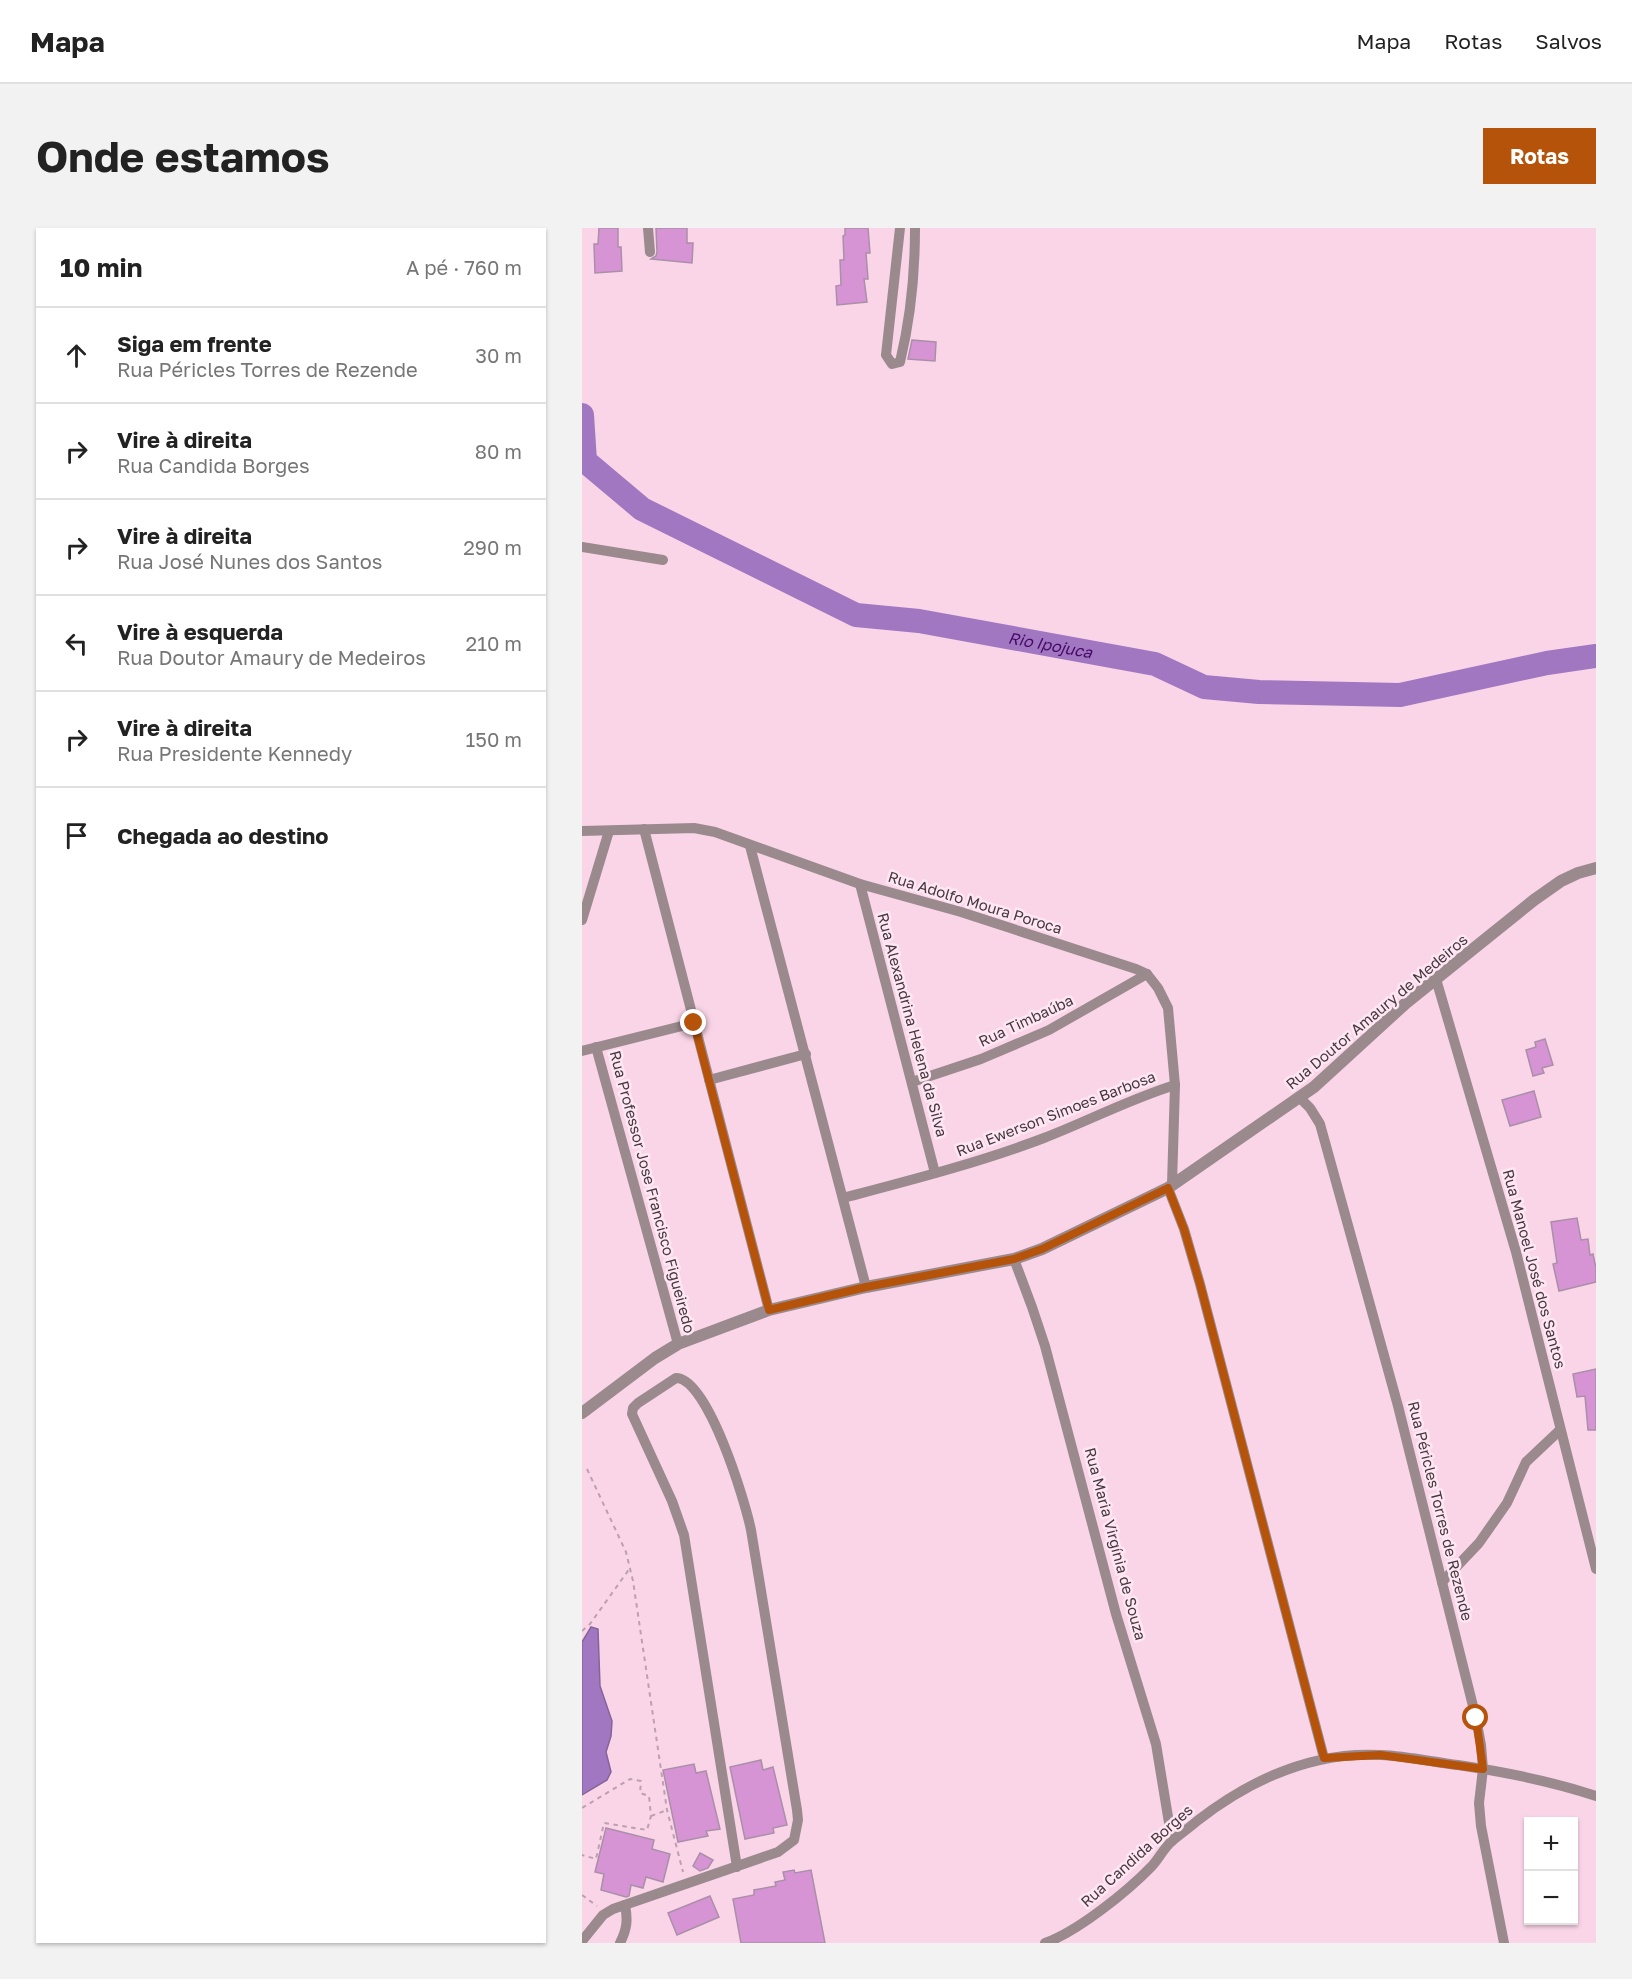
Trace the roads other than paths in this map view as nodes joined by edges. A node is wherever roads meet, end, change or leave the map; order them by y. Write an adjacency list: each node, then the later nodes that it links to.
1 (648, 228): 4 (street)
2 (900, 228): 3 (street)
3 (915, 228)
4 (650, 252)
5 (582, 547): 6 (street)
6 (663, 560)
7 (644, 829): 9 (street, Rua Adolfo Moura Poroca); 10 (street, Rua Adolfo Moura Poroca); 16 (street)
8 (582, 831): 9 (street, Rua Adolfo Moura Poroca)
9 (609, 831): 13 (street)
10 (750, 846): 12 (street, Rua Adolfo Moura Poroca); 19 (street)
11 (1596, 868): 15 (street, Rua Doutor Amaury de Medeiros)
12 (860, 884): 14 (street, Rua Adolfo Moura Poroca); 21 (street, Rua Alexandrina Helena da Silva)
13 (582, 920)
14 (1147, 974): 21 (street, Rua Timbaúba); 22 (street)
15 (1436, 979): 23 (street, Rua Doutor Amaury de Medeiros); 32 (street, Rua Manoel José dos Santos)
16 (694, 1023): 17 (street); 20 (street)
17 (596, 1047): 18 (street); 30 (street, Rua Professor Jose Francisco Figueiredo)
18 (582, 1051)
19 (806, 1054): 20 (street); 26 (street)
20 (709, 1080): 29 (street)
21 (912, 1082): 24 (street, Rua Alexandrina Helena da Silva)
22 (1175, 1085): 24 (street, Rua Ewerson Simoes Barbosa); 25 (street)
23 (1300, 1098): 25 (street, Rua Doutor Amaury de Medeiros); 34 (street, Rua Péricles Torres de Rezende)
24 (935, 1173): 26 (street, Rua Ewerson Simoes Barbosa)
25 (1170, 1186): 27 (street, Rua Doutor Amaury de Medeiros); 35 (street)
26 (843, 1198): 28 (street)
27 (1014, 1259): 28 (street, Rua Doutor Amaury de Medeiros); 38 (street, Rua Maria Virgínia de Souza)
28 (866, 1287): 29 (street, Rua Doutor Amaury de Medeiros)
29 (769, 1310): 30 (street, Rua Doutor Amaury de Medeiros)
30 (678, 1344): 31 (street, Rua Doutor Amaury de Medeiros)
31 (582, 1413)
32 (1560, 1430): 33 (street, Rua Manoel José dos Santos); 34 (street)
33 (1596, 1569)
34 (1442, 1582): 36 (street, Rua Péricles Torres de Rezende)
35 (1324, 1758): 36 (street, Rua Candida Borges); 38 (street, Rua Candida Borges)
36 (1483, 1769): 37 (street, Rua Candida Borges); 44 (street, Rua Péricles Torres de Rezende)
37 (1596, 1796)
38 (1172, 1841): 43 (street, Rua Candida Borges)
39 (737, 1867): 39 (street); 40 (street)
40 (625, 1905): 41 (street); 42 (street)
41 (582, 1941)
42 (620, 1943)
43 (1045, 1943)
44 (1504, 1943)

